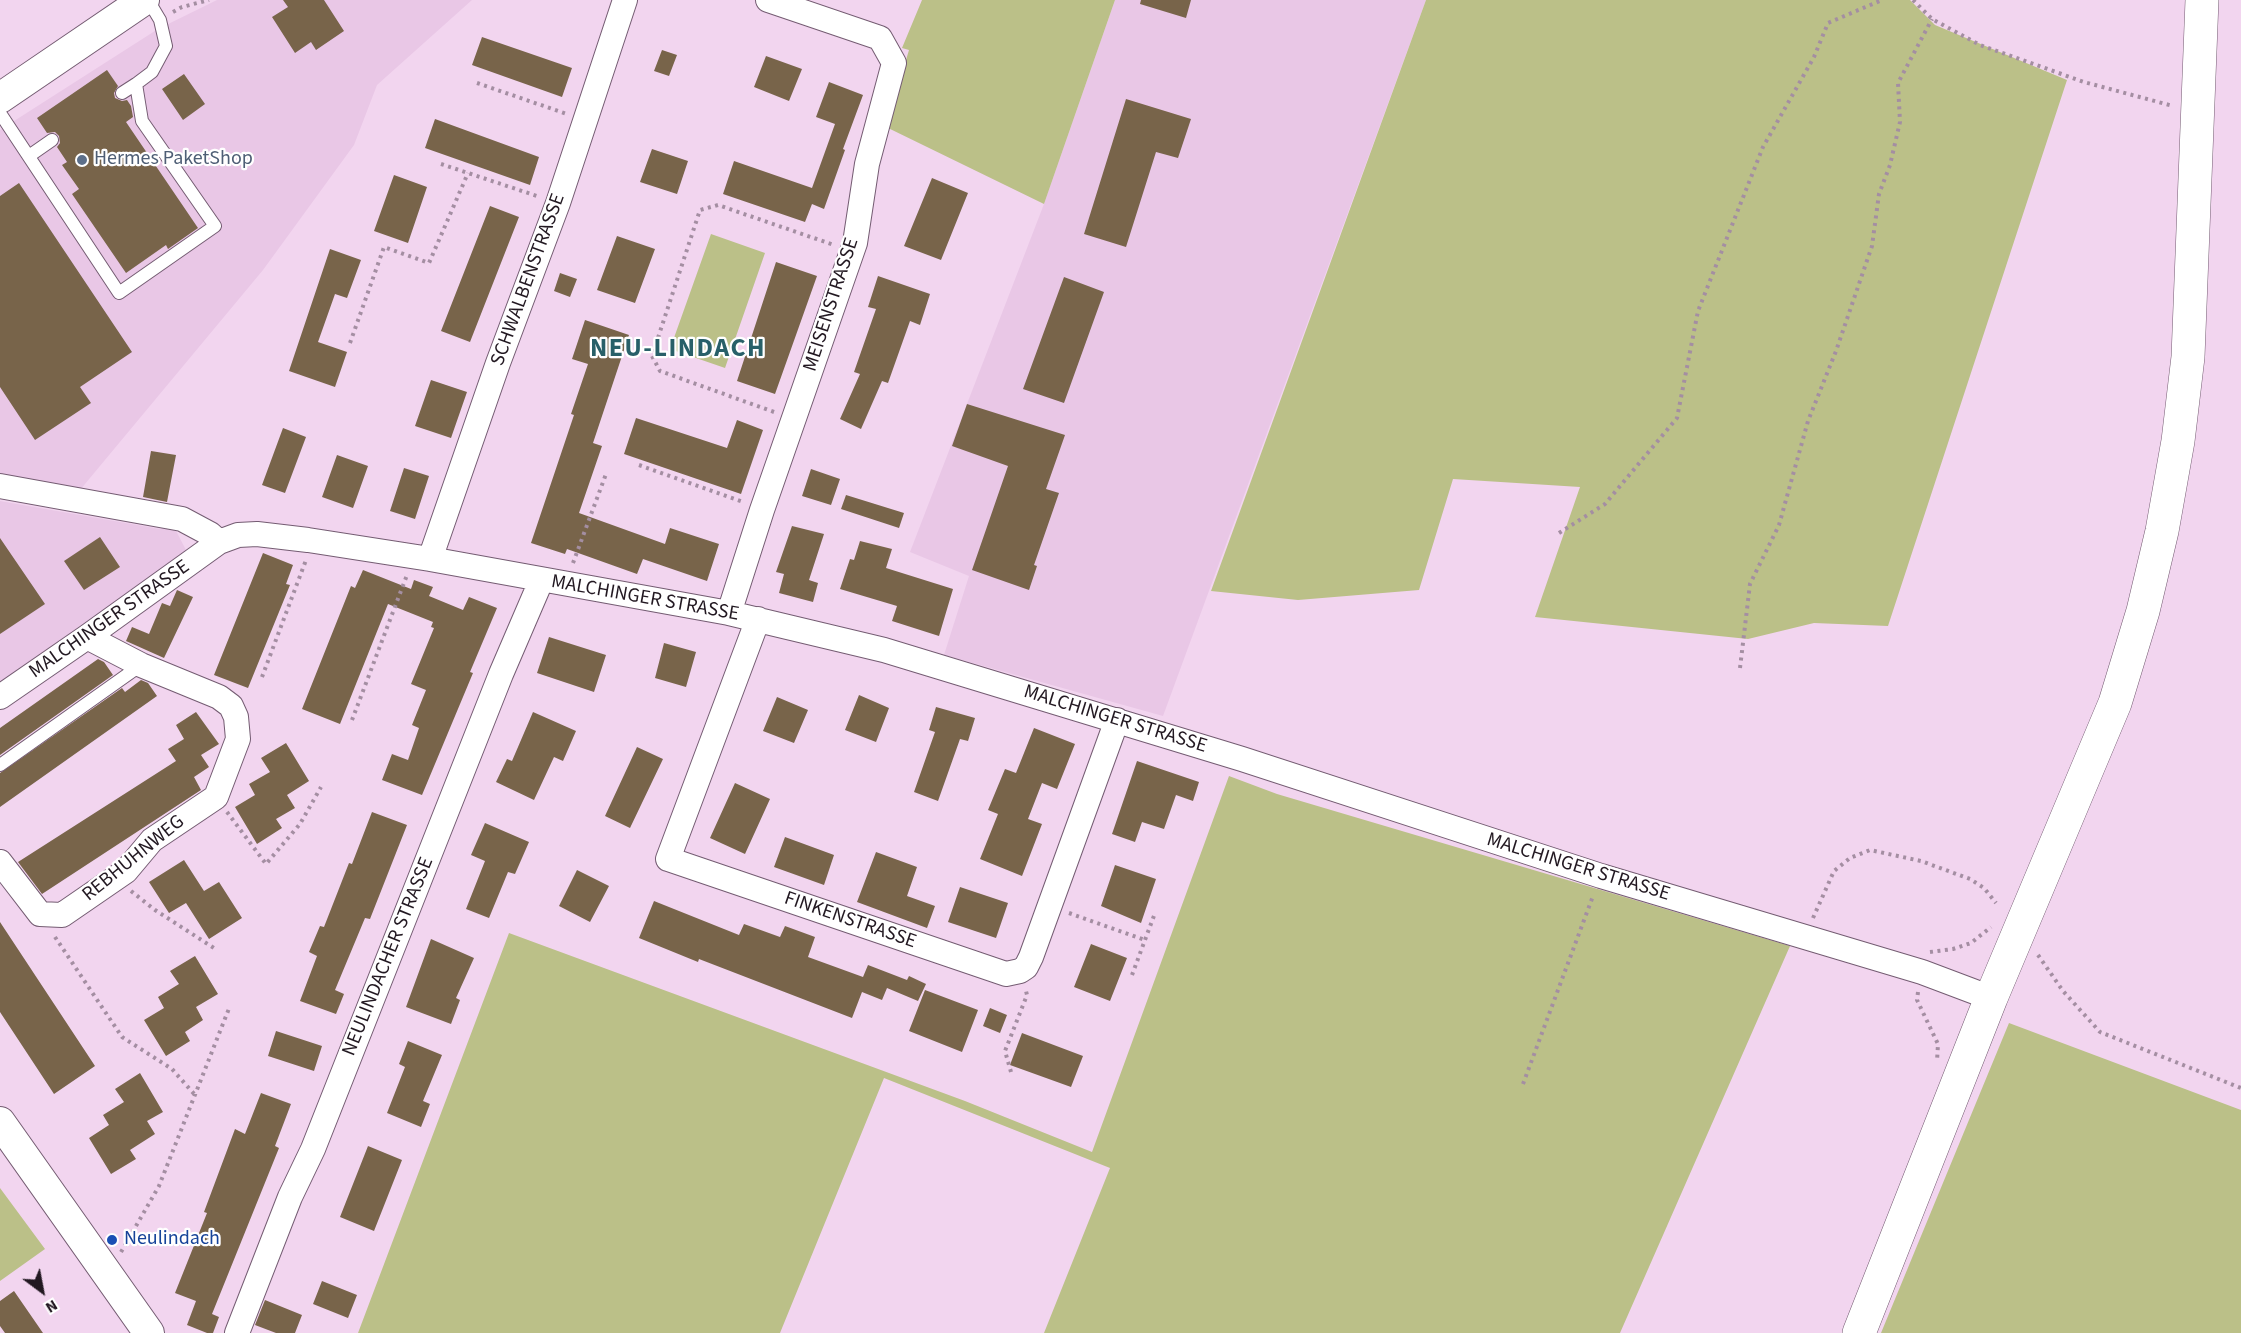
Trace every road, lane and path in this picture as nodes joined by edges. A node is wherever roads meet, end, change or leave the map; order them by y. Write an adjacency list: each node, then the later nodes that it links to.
1 (144, 0): 12 (street)
2 (148, 0): 10 (lane)
3 (625, 0): 15 (street, SCHWALBENSTRASSE)
4 (768, 0): 21 (street, MEISENSTRASSE)
5 (1882, 0): 28 (path)
6 (1913, 0): 8 (path)
7 (2202, 0): 61 (main road)
8 (1932, 20): 13 (path); 38 (path)
9 (477, 83): 15 (path)
10 (136, 84): 11 (lane); 17 (lane)
11 (122, 93)
12 (0, 98)
13 (2176, 107)
14 (0, 113): 17 (lane)
15 (585, 121): 20 (street, SCHWALBENSTRASSE)
16 (52, 140): 17 (lane)
17 (29, 156)
18 (441, 164): 19 (path)
19 (468, 173): 20 (path); 22 (path)
20 (558, 203): 31 (street, SCHWALBENSTRASSE)
21 (852, 251): 23 (street, MEISENSTRASSE); 23 (path)
22 (350, 343)
23 (794, 419): 27 (street, MEISENSTRASSE)
24 (639, 465): 27 (path)
25 (606, 474): 33 (path)
26 (0, 486): 30 (street)
27 (762, 510): 34 (street, MEISENSTRASSE)
28 (1559, 533)
29 (312, 541): 30 (street, MALCHINGER STRASSE); 31 (street, MALCHINGER STRASSE); 39 (path)
30 (219, 542): 36 (street, MALCHINGER STRASSE)
31 (422, 558): 32 (street, MALCHINGER STRASSE); 41 (path)
32 (541, 580): 33 (street, MALCHINGER STRASSE); 71 (street, NEULINDACHER STRASSE)
33 (566, 585): 34 (street, MALCHINGER STRASSE)
34 (729, 613): 35 (street, MALCHINGER STRASSE)
35 (758, 619): 42 (street, MALCHINGER STRASSE); 58 (street, FINKENSTRASSE)
36 (87, 637): 37 (street); 40 (street, MALCHINGER STRASSE)
37 (141, 665): 43 (lane); 45 (street)
38 (1740, 668)
39 (262, 677)
40 (0, 697)
41 (352, 720)
42 (1117, 720): 47 (street, MALCHINGER STRASSE); 50 (street)
43 (0, 765)
44 (321, 787): 45 (path)
45 (216, 797): 48 (street, REBHUHNWEG)
46 (0, 862): 52 (street)
47 (1601, 876): 59 (street, MALCHINGER STRASSE); 65 (path)
48 (116, 878): 52 (street, REBHUHNWEG); 56 (path)
49 (1996, 903): 54 (path)
50 (1050, 906): 55 (path); 58 (street)
51 (1155, 913): 55 (path)
52 (40, 914): 67 (path)
53 (1994, 922): 59 (path)
54 (1811, 923)
55 (1145, 940): 60 (path)
56 (217, 950)
57 (2036, 953): 66 (path)
58 (1020, 971): 64 (path)
59 (1922, 972): 61 (street, MALCHINGER STRASSE); 63 (path)
60 (1132, 975)
61 (1991, 998): 72 (main road)
62 (230, 1006): 67 (path)
63 (1936, 1069)
64 (1011, 1072)
65 (1523, 1084)
66 (2241, 1088)
67 (195, 1095): 69 (path)
68 (0, 1122): 69 (street)
69 (107, 1274): 70 (street)
70 (149, 1333)
71 (237, 1333)
72 (1859, 1333)

